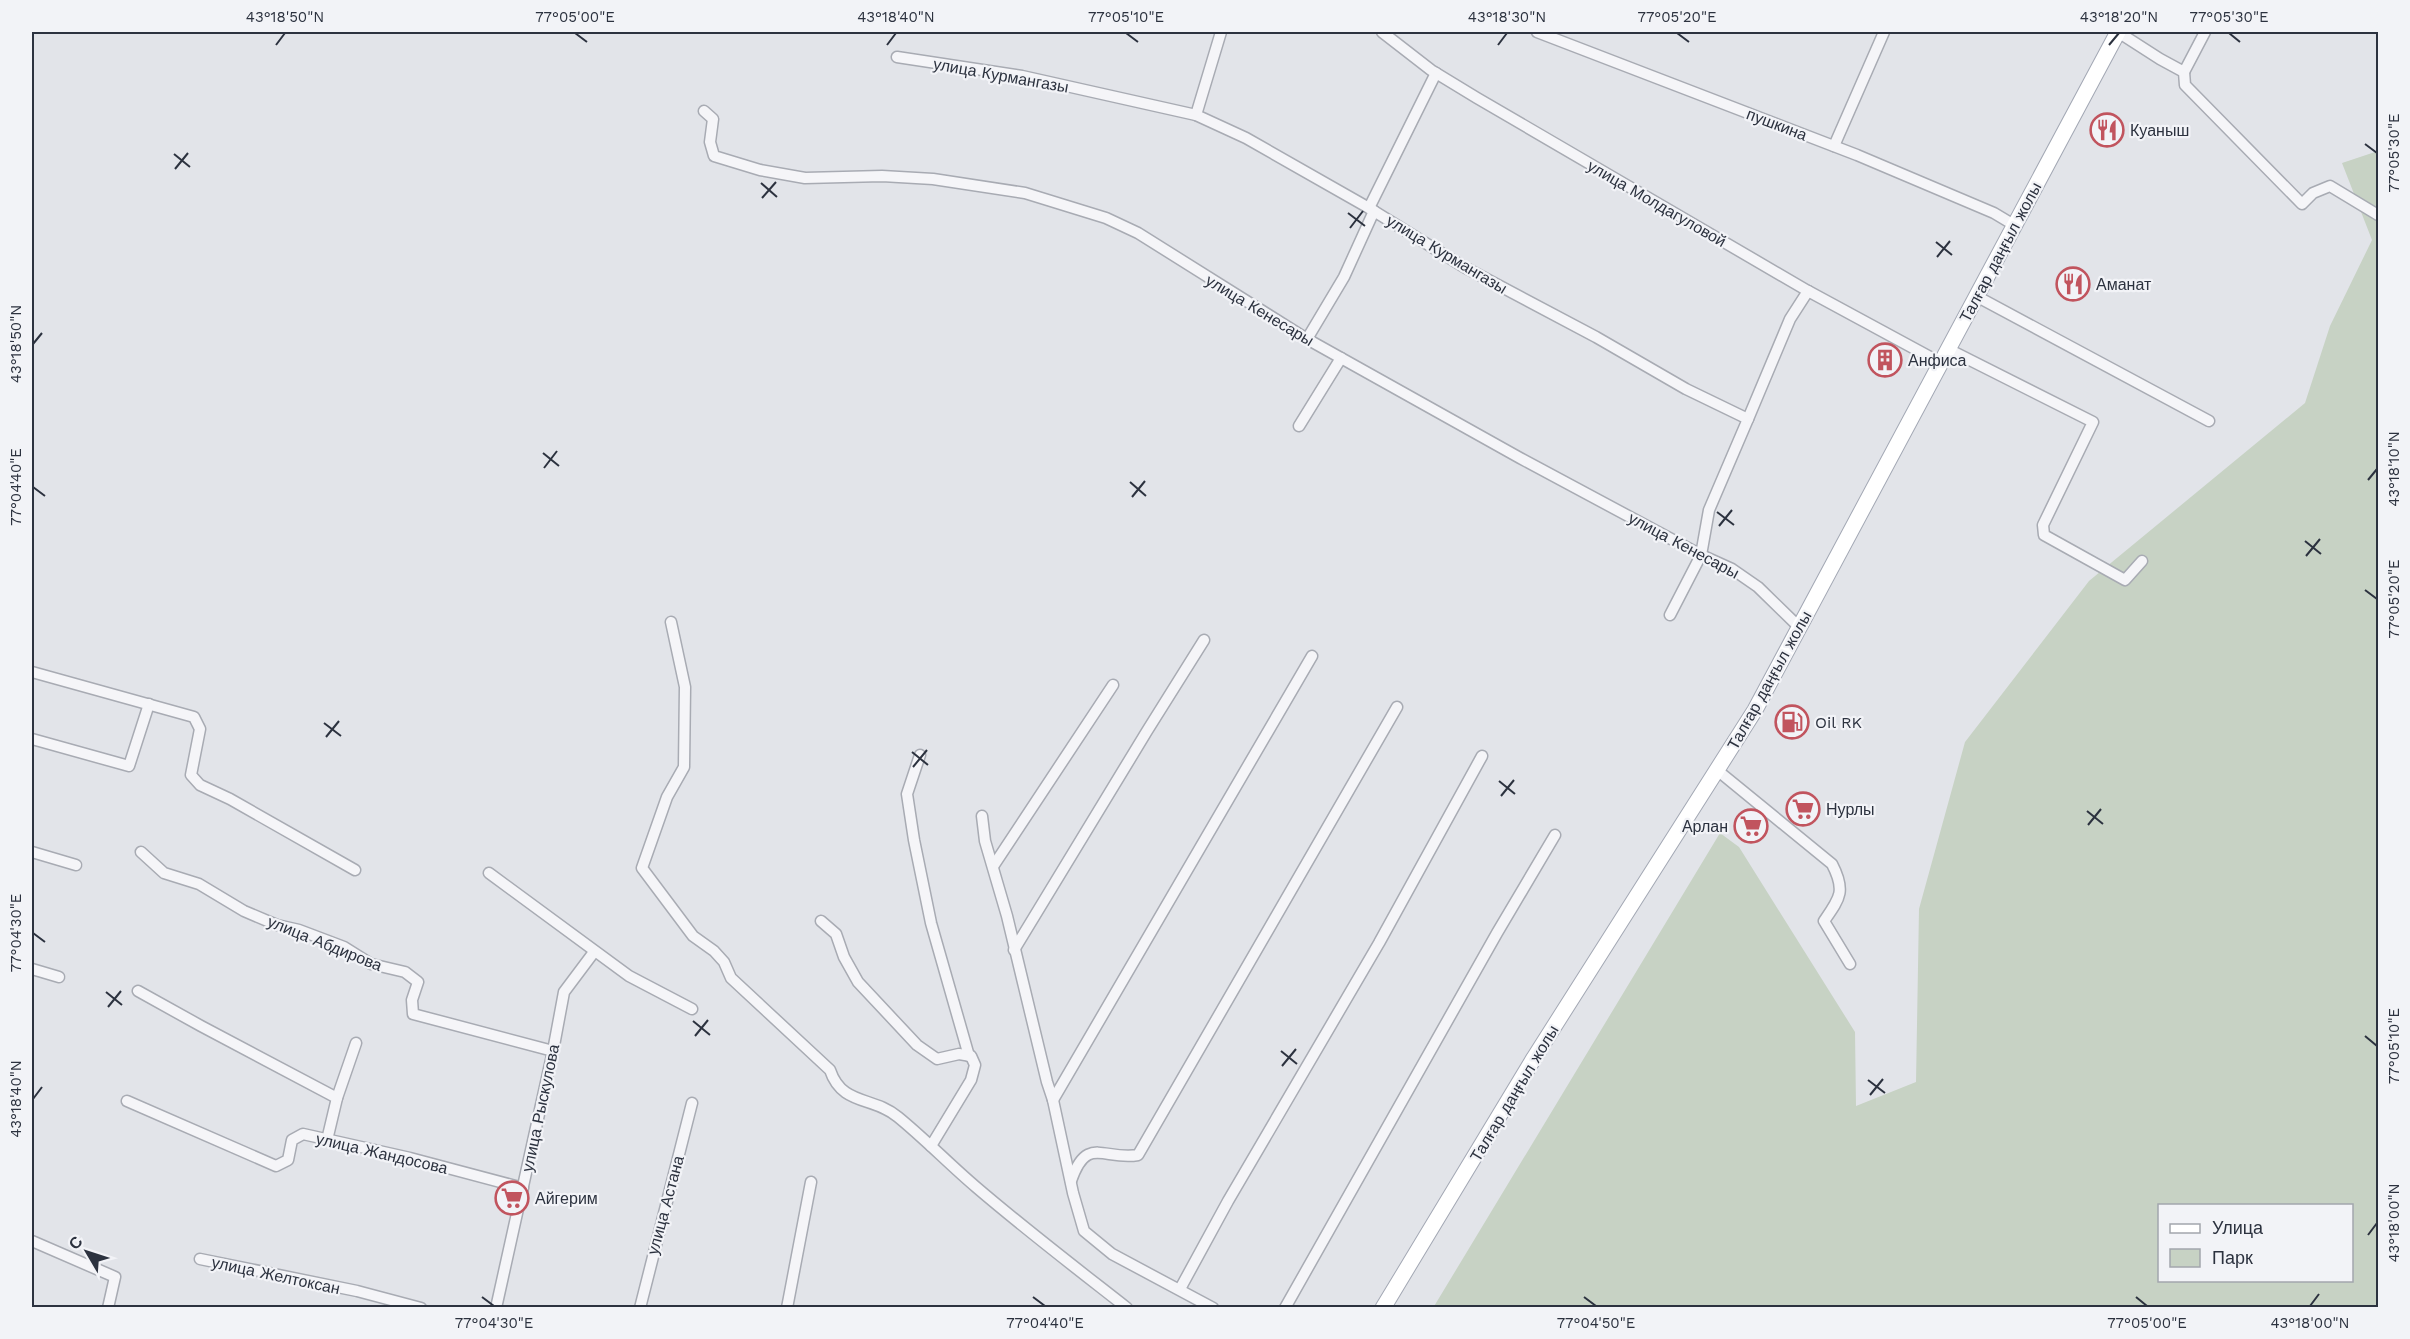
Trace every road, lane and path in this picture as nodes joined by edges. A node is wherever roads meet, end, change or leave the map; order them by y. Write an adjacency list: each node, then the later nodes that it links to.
1 (1221, 32): 11 (street)
2 (1382, 32): 9 (street, улица Молдагуловой)
3 (1537, 32): 12 (street, пушкина)
4 (1884, 32): 12 (street)
5 (2118, 32): 8 (street); 15 (main road, Талғар даңғыл жолы)
6 (2205, 32): 8 (street)
7 (897, 57): 11 (street, улица Курмангазы)
8 (2184, 72): 14 (street)
9 (1436, 73): 13 (street); 16 (street, улица Молдагуловой)
10 (704, 111): 18 (street, улица Кенесары)
11 (1196, 115): 13 (street, улица Курмангазы)
12 (1834, 146): 15 (street, пушкина)
13 (1372, 209): 18 (street); 22 (street, улица Курмангазы)
14 (2379, 215)
15 (2014, 225): 17 (main road, Талғар даңғыл жолы)
16 (1808, 291): 21 (street, улица Молдагуловой); 22 (street)
17 (1976, 296): 19 (main road, Талғар даңғыл жолы); 23 (street)
18 (1307, 339): 20 (street, улица Кенесары)
19 (1948, 349): 21 (main road, Талғар даңғыл жолы); 26 (street)
20 (1341, 358): 24 (street); 25 (street, улица Кенесары)
21 (1941, 363): 29 (main road, Талғар даңғыл жолы)
22 (1748, 419): 25 (street)
23 (2210, 421)
24 (1299, 426)
25 (1701, 555): 27 (street); 29 (street, улица Кенесары)
26 (2142, 561)
27 (1670, 615)
28 (671, 622): 64 (street)
29 (1799, 627): 39 (main road, Талғар даңғыл жолы)
30 (1204, 640): 49 (street)
31 (1312, 656): 60 (street)
32 (32, 672): 34 (street)
33 (1113, 685): 45 (street)
34 (148, 704): 36 (street); 46 (street)
35 (1397, 707): 65 (street)
36 (32, 739)
37 (920, 755): 58 (street)
38 (1482, 756): 70 (street)
39 (1717, 770): 51 (street); 79 (main road, Талғар даңғыл жолы)
40 (982, 816): 45 (street)
41 (1555, 835): 78 (street)
42 (32, 852): 44 (street)
43 (141, 852): 57 (street, улица Абдирова)
44 (76, 866)
45 (994, 866): 49 (street)
46 (355, 870)
47 (489, 873): 50 (street)
48 (821, 921): 58 (street)
49 (1014, 950): 60 (street)
50 (594, 952): 55 (street); 57 (street, улица Рыскулова)
51 (1850, 964)
52 (32, 969): 53 (street)
53 (59, 977)
54 (138, 991): 59 (street)
55 (692, 1010)
56 (356, 1043): 59 (street)
57 (553, 1051): 67 (street, улица Рыскулова)
58 (969, 1056): 64 (street)
59 (337, 1098): 63 (street)
60 (1053, 1100): 65 (street)
61 (127, 1101): 63 (street, улица Жандосова)
62 (692, 1103): 74 (street, улица Астана)
63 (327, 1140): 67 (street, улица Жандосова)
64 (931, 1146): 76 (street)
65 (1071, 1181): 70 (street)
66 (811, 1182): 75 (street)
67 (524, 1188): 73 (street, улица Рыскулова)
68 (32, 1241): 71 (street)
69 (200, 1259): 72 (street, улица Желтоксан)
70 (1180, 1289): 77 (street)
71 (108, 1308)
72 (422, 1308)
73 (496, 1308)
74 (640, 1308)
75 (786, 1308)
76 (1127, 1308)
77 (1214, 1308)
78 (1285, 1308)
79 (1383, 1308)

